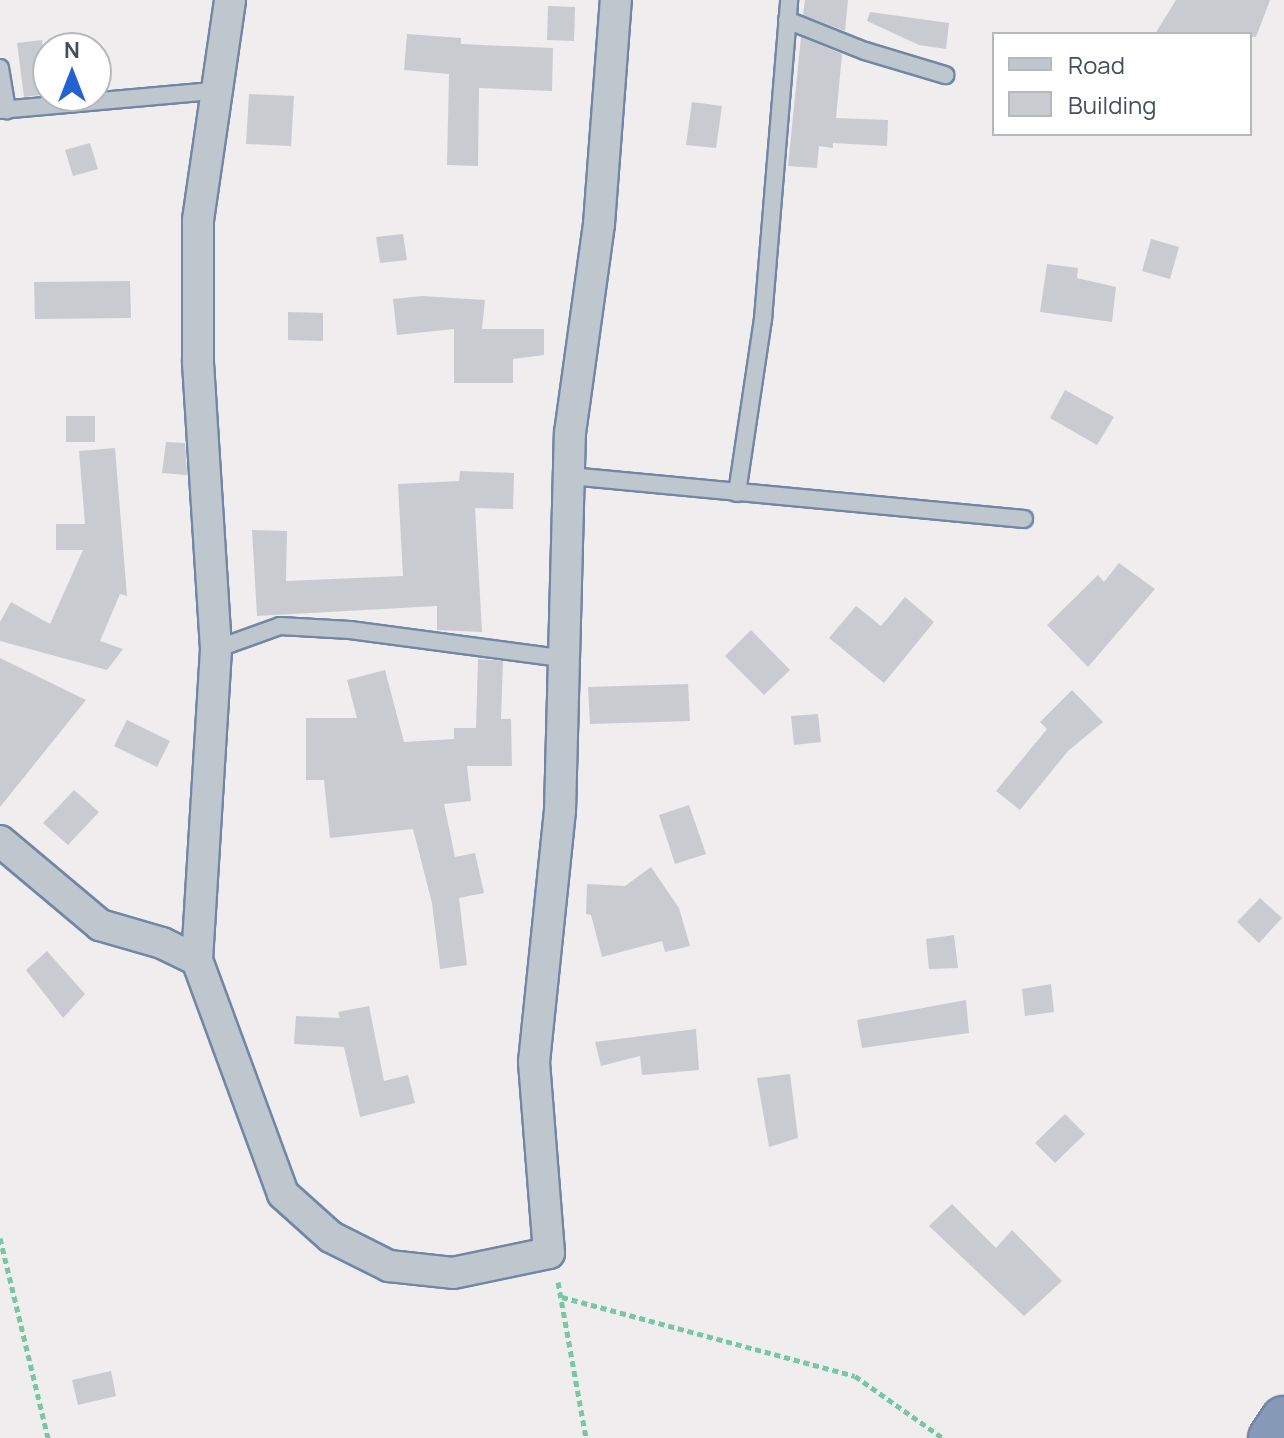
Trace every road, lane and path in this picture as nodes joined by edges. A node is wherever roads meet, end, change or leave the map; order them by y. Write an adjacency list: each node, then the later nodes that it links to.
1 (230, 0): 7 (street)
2 (616, 0): 9 (street)
3 (789, 0): 4 (lane)
4 (787, 20): 6 (lane); 10 (lane)
5 (0, 68): 8 (lane)
6 (945, 75)
7 (215, 91): 8 (lane); 12 (street)
8 (3, 110)
9 (570, 476): 10 (lane); 13 (street)
10 (737, 493): 11 (lane)
11 (1024, 519)
12 (216, 649): 13 (lane); 15 (street)
13 (561, 658): 15 (street)
14 (0, 841): 15 (street)
15 (197, 960)
16 (0, 1238): 18 (path)
17 (1284, 1419): 21 (highway)
18 (48, 1438)
19 (586, 1438): 20 (path)
20 (943, 1438)
21 (1271, 1438)

